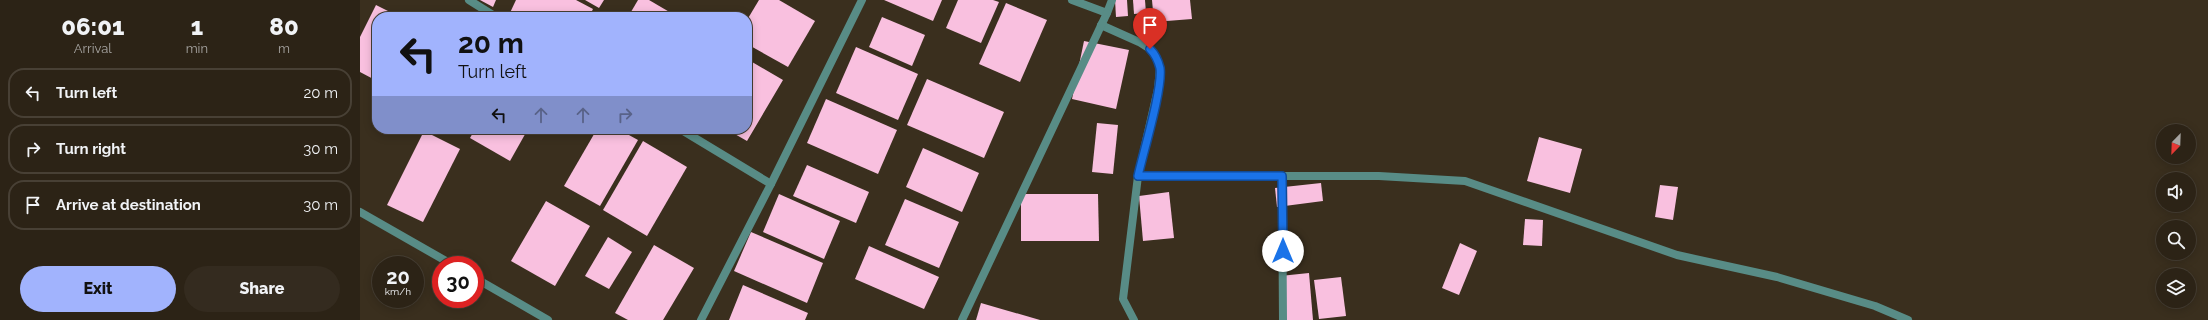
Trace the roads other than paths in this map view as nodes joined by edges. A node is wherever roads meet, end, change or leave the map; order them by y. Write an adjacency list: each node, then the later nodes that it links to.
1 (469, 0): 5 (street)
2 (862, 0): 11 (street)
3 (1072, 0): 6 (street)
4 (1112, 0): 6 (street)
5 (488, 12)
6 (1107, 14): 7 (street)
7 (1101, 25): 9 (street); 17 (street)
8 (688, 134): 11 (street)
9 (1138, 176): 10 (street); 18 (street)
10 (1282, 176): 19 (street); 20 (street)
11 (771, 184): 16 (street)
12 (360, 212): 13 (street)
13 (437, 256)
14 (484, 283): 15 (street)
15 (548, 320)
16 (701, 320)
17 (962, 320)
18 (1134, 320)
19 (1283, 320)
20 (1908, 320)

